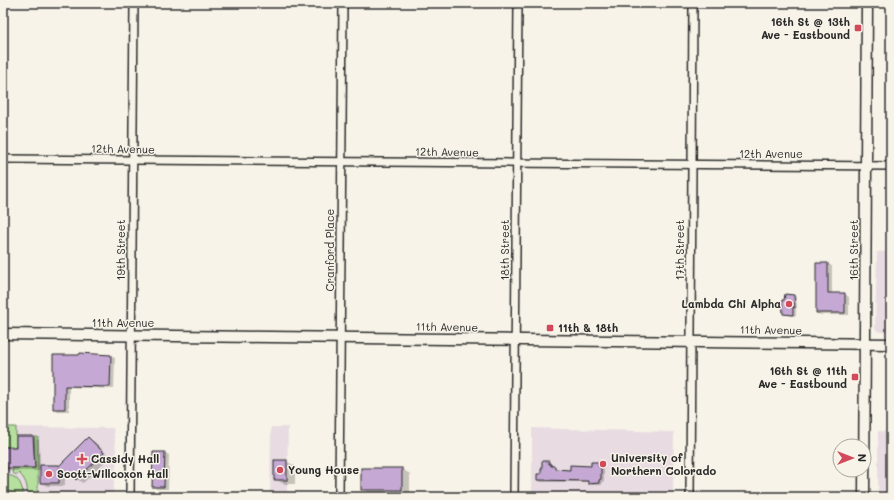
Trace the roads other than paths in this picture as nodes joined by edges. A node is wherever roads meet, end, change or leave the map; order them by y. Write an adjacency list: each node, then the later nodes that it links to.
1 (134, 3): 7 (street, 19th Street)
2 (343, 3): 8 (street, Cranford Place)
3 (518, 3): 9 (street, 18th Street)
4 (693, 3): 10 (street, 17th Street)
5 (867, 3): 11 (main road, 16th Street)
6 (3, 159): 7 (street, 12th Avenue)
7 (133, 160): 8 (street, 12th Avenue); 14 (street, 19th Street)
8 (342, 161): 9 (street, 12th Avenue); 15 (street, Cranford Place)
9 (517, 163): 10 (street, 12th Avenue); 16 (street, 18th Street)
10 (692, 165): 11 (street, 12th Avenue); 17 (street, 17th Street)
11 (866, 166): 12 (street, 12th Avenue); 18 (main road, 16th Street)
12 (891, 166)
13 (3, 334): 14 (main road, 11th Avenue)
14 (131, 335): 15 (main road, 11th Avenue); 20 (street, 19th Street)
15 (340, 338): 16 (main road, 11th Avenue); 21 (street, Cranford Place)
16 (516, 340): 17 (main road, 11th Avenue); 22 (street, 18th Street)
17 (691, 341): 18 (main road, 11th Avenue); 23 (street, 17th Street)
18 (865, 344): 19 (main road, 11th Avenue); 24 (main road, 16th Street)
19 (891, 344)
20 (130, 497)
21 (339, 497)
22 (514, 497)
23 (690, 497)
24 (864, 497)

